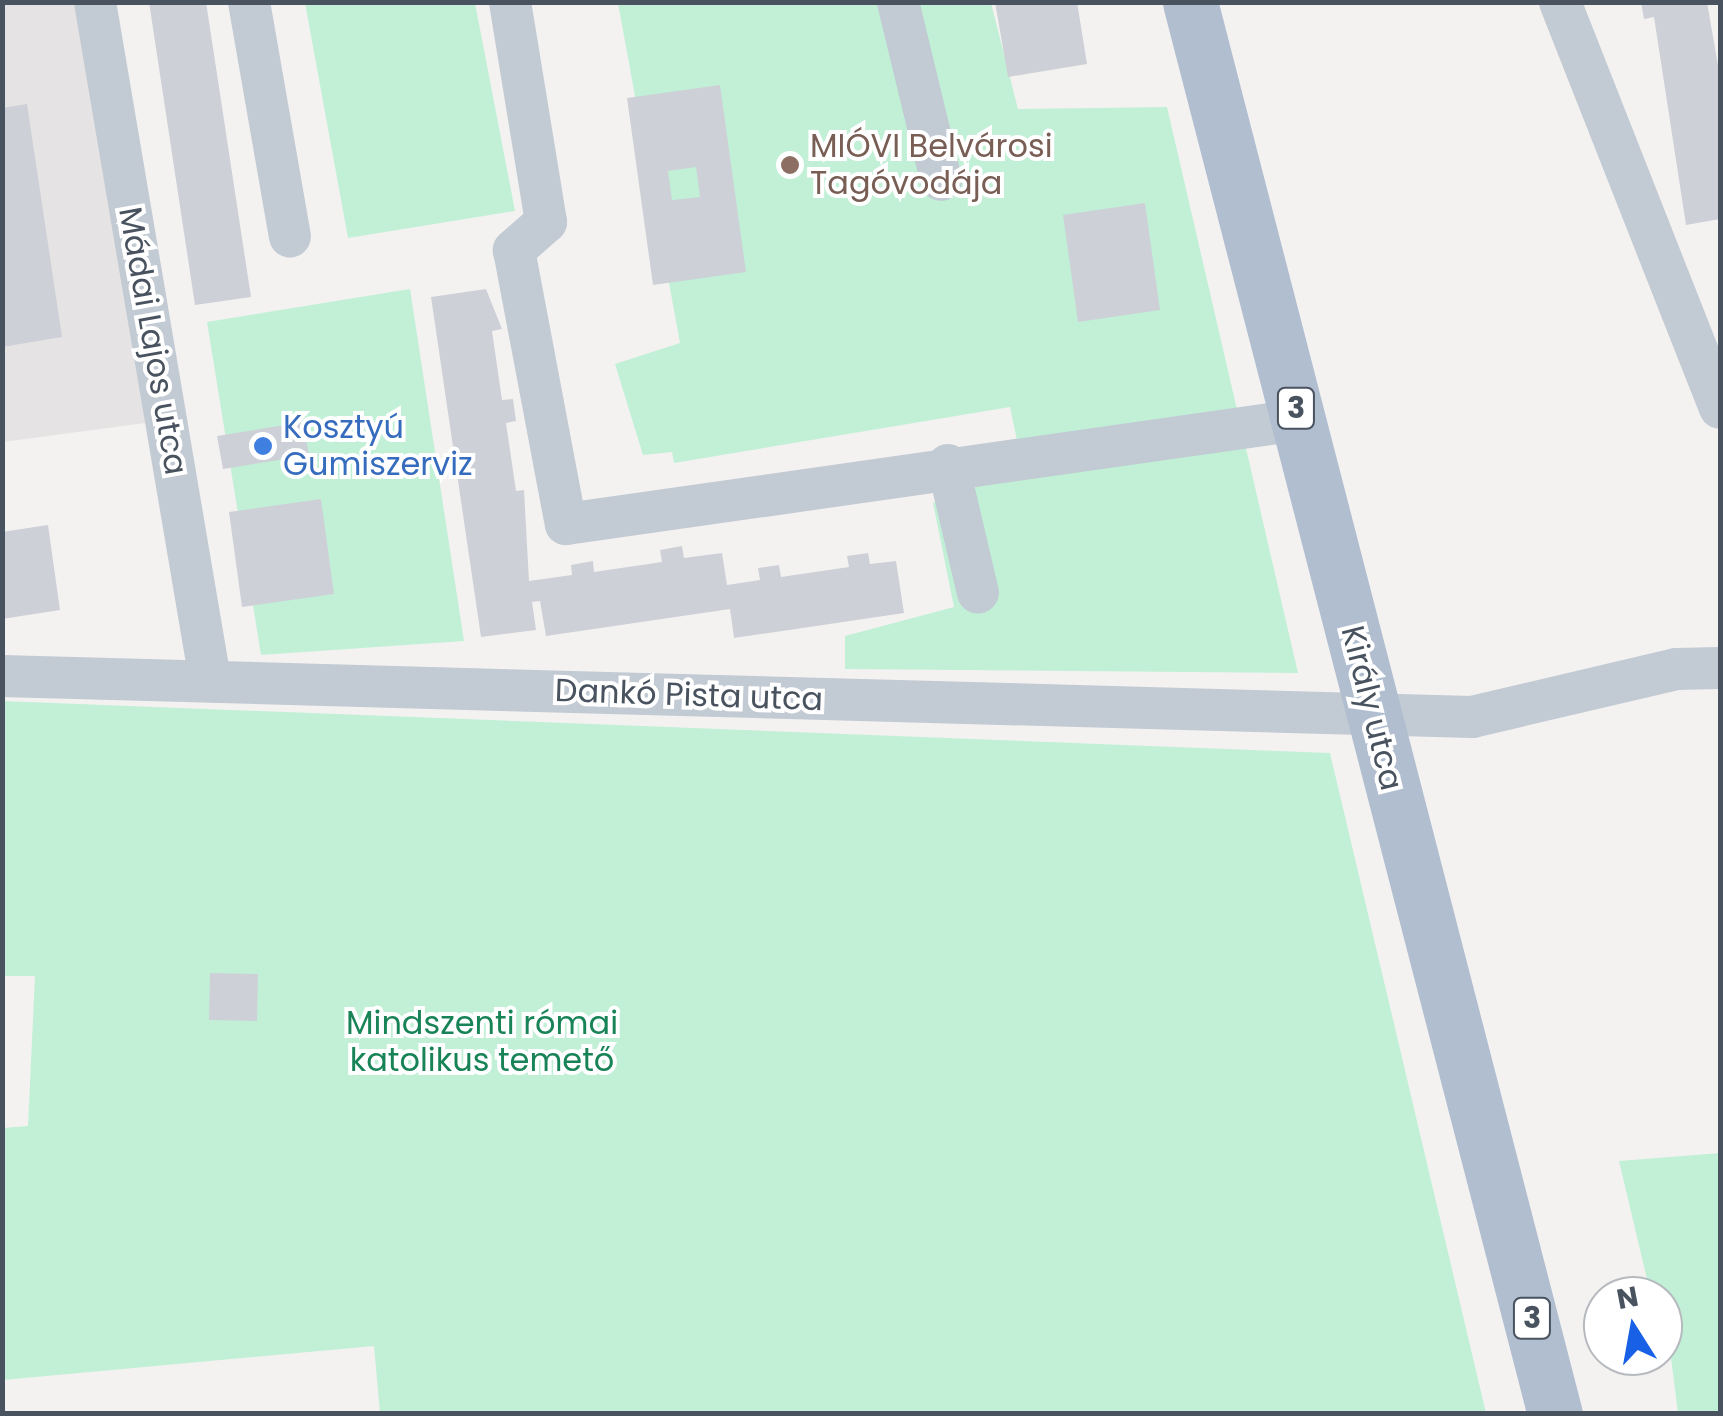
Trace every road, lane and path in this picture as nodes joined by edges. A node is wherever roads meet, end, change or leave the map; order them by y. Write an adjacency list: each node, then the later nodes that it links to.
1 (95, 2): 15 (street, Mádai Lajos utca)
2 (250, 2): 8 (street)
3 (898, 2): 7 (street)
4 (1190, 2): 10 (main road, Király utca / 3)
5 (1560, 2): 9 (street)
6 (521, 5): 11 (street)
7 (941, 180)
8 (290, 236)
9 (1720, 408)
10 (1298, 420): 11 (street); 16 (main road, Király utca / 3)
11 (948, 465): 12 (street)
12 (978, 593)
13 (1720, 668): 16 (street, Dankó Pista utca)
14 (2, 676): 15 (street, Dankó Pista utca)
15 (210, 680): 16 (street, Dankó Pista utca)
16 (1375, 716): 17 (main road, Király utca / 3)
17 (1555, 1414)

